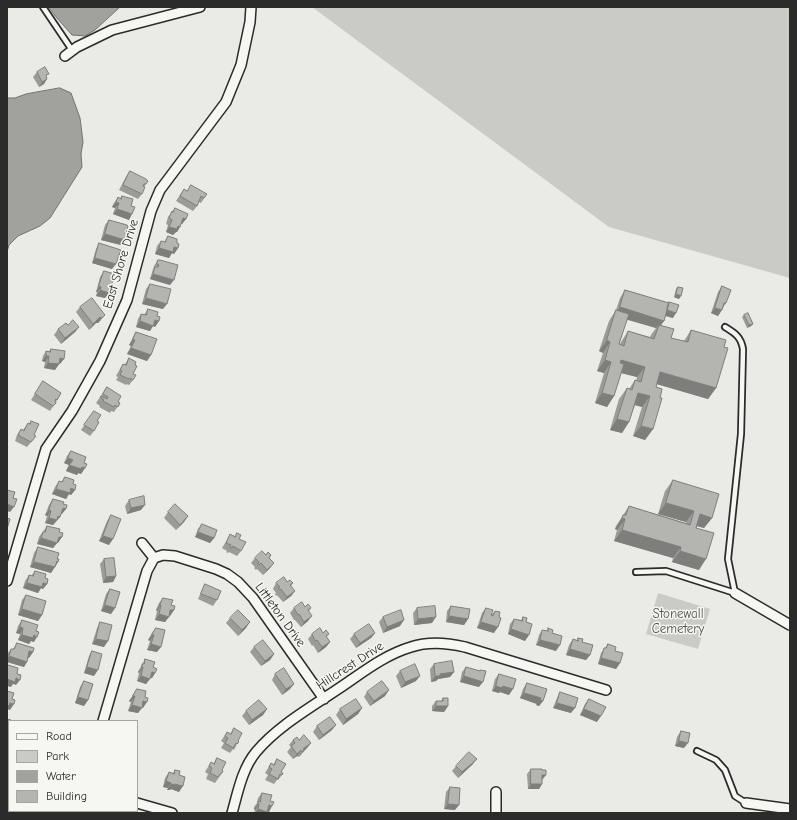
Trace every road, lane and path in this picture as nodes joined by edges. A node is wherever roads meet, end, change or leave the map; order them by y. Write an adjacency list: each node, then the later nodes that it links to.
1 (43, 7): 4 (lane)
2 (200, 7): 4 (street)
3 (250, 7): 9 (street, East Shore Drive)
4 (69, 53)
5 (725, 327): 10 (lane)
6 (142, 542): 7 (street)
7 (154, 558): 13 (street, Littleton Drive); 14 (street)
8 (636, 572): 10 (lane)
9 (7, 581)
10 (735, 593): 11 (street)
11 (790, 625)
12 (606, 690): 13 (street, Hillcrest Drive)
13 (324, 699): 21 (street, Hillcrest Drive)
14 (103, 720)
15 (697, 751): 18 (lane)
16 (496, 792): 22 (street)
17 (138, 803): 20 (street)
18 (746, 803): 19 (street)
19 (790, 809)
20 (172, 813)
21 (232, 813)
22 (496, 813)

